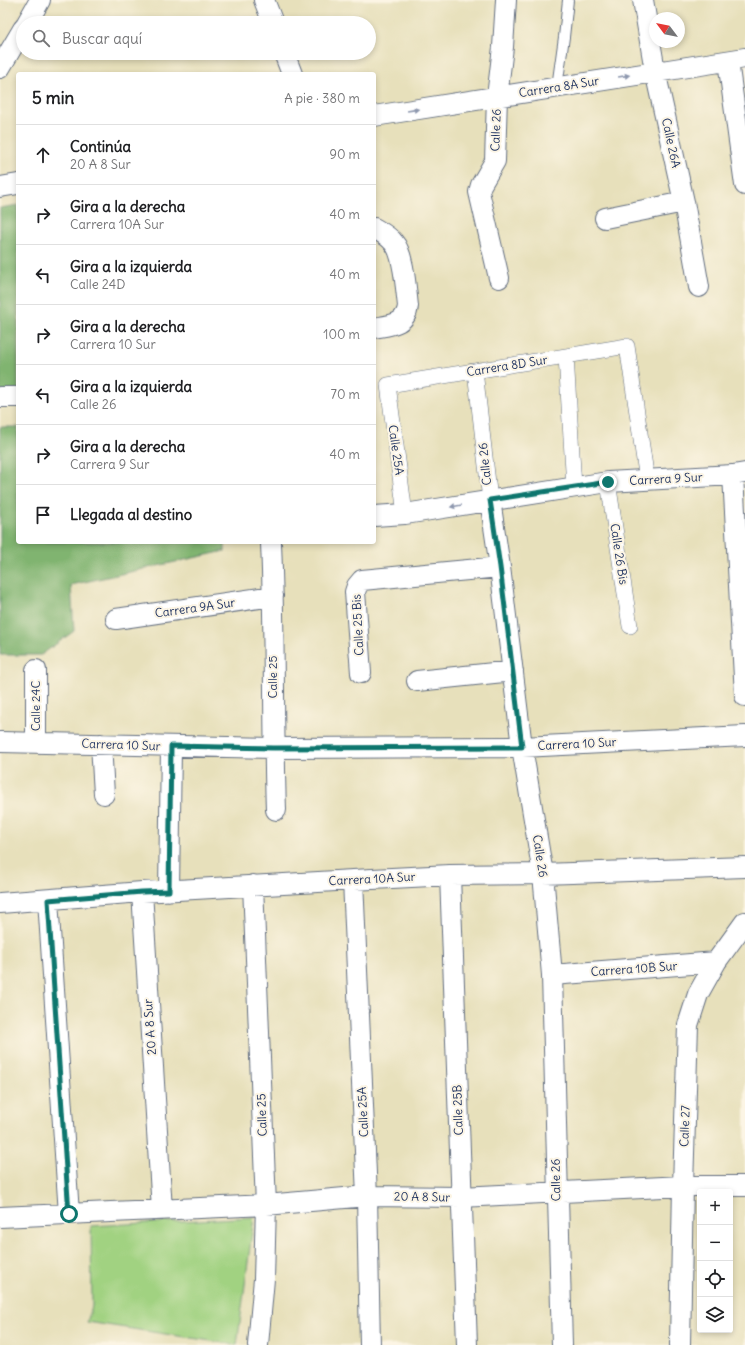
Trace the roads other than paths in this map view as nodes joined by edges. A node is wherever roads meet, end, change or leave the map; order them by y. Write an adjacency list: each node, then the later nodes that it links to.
1 (264, 0): 7 (street)
2 (506, 0): 15 (street, Calle 26)
3 (568, 0): 14 (lane)
4 (642, 0): 13 (street, Calle 26A)
5 (36, 2): 6 (street)
6 (29, 16)
7 (270, 16)
8 (16, 41): 11 (street)
9 (736, 59): 13 (street, Carrera 8A Sur); 18 (street)
10 (287, 60): 12 (street)
11 (0, 68)
12 (291, 72)
13 (655, 72): 14 (street, Carrera 8A Sur, one-way to 13); 20 (street, Calle 26A)
14 (557, 87): 15 (street, Carrera 8A Sur)
15 (497, 97): 16 (street, Carrera 8A Sur, one-way to 15); 23 (street, Calle 26)
16 (376, 116)
17 (16, 184): 19 (street)
18 (745, 185)
19 (0, 187)
20 (684, 202): 21 (street); 24 (street, Calle 26A)
21 (605, 218)
22 (376, 229): 25 (street)
23 (499, 278)
24 (699, 287)
25 (376, 328)
26 (566, 356): 27 (street, Carrera 8D Sur); 32 (street, Carrera 8D Sur); 34 (street)
27 (475, 371): 28 (street, Carrera 8D Sur); 35 (street, Calle 26)
28 (388, 386): 36 (street, Calle 25A)
29 (0, 397): 30 (street)
30 (16, 397)
31 (739, 474): 32 (street, Carrera 9 Sur); 47 (street)
32 (647, 480): 33 (street, Carrera 9 Sur)
33 (608, 482): 34 (street, Carrera 9 Sur); 42 (street, Calle 26 Bis)
34 (574, 487): 35 (street, Carrera 9 Sur)
35 (490, 500): 36 (street, Carrera 9 Sur, one-way to 36); 39 (street, Calle 26)
36 (405, 514): 37 (street, Carrera 9 Sur)
37 (376, 516)
38 (271, 544): 40 (street, Calle 25)
39 (500, 567): 44 (street, Calle 26); 45 (street, Calle 25 Bis)
40 (273, 596): 41 (street, Carrera 9A Sur); 54 (street, Calle 25)
41 (116, 620)
42 (630, 626)
43 (36, 670): 50 (street, Calle 24C)
44 (513, 671): 46 (street); 53 (street, Calle 26)
45 (361, 674)
46 (417, 680)
47 (745, 696)
48 (745, 736): 53 (street, Carrera 10 Sur)
49 (0, 742): 50 (street, Carrera 10 Sur)
50 (36, 742): 51 (street, Carrera 10 Sur)
51 (101, 744): 52 (street, Carrera 10 Sur); 55 (street)
52 (171, 746): 54 (street, Carrera 10 Sur); 62 (street)
53 (522, 747): 54 (street, Carrera 10 Sur); 58 (street, Calle 26)
54 (274, 748): 56 (street, Calle 25)
55 (104, 794)
56 (276, 810)
57 (745, 867): 58 (street, Carrera 10A Sur)
58 (543, 874): 59 (street, Carrera 10A Sur); 68 (street, Calle 26)
59 (450, 875): 60 (street, Carrera 10A Sur); 73 (street, Calle 25B)
60 (352, 880): 61 (street, Carrera 10A Sur); 72 (street, Calle 25A)
61 (253, 885): 62 (street, Carrera 10A Sur); 74 (street, Calle 25)
62 (169, 891): 63 (street, Carrera 10A Sur)
63 (142, 892): 64 (street, Carrera 10A Sur); 75 (street, 20 A 8 Sur)
64 (48, 900): 65 (street, Carrera 10A Sur); 76 (street)
65 (0, 903)
66 (745, 922): 67 (street, Calle 27)
67 (716, 962): 68 (street, Carrera 10B Sur); 69 (street, Calle 27)
68 (552, 975): 71 (street, Calle 26)
69 (682, 1186): 70 (street, 20 A 8 Sur); 71 (street, 20 A 8 Sur); 82 (street, Calle 27)
70 (745, 1186)
71 (556, 1191): 73 (street, 20 A 8 Sur); 81 (street, Calle 26)
72 (367, 1196): 73 (street, 20 A 8 Sur); 74 (street, 20 A 8 Sur); 79 (street, Calle 25A)
73 (461, 1197): 80 (street, Calle 25B)
74 (266, 1205): 75 (street, 20 A 8 Sur); 78 (street, Calle 25)
75 (162, 1210): 76 (street, 20 A 8 Sur)
76 (69, 1214): 77 (street, 20 A 8 Sur)
77 (0, 1217)
78 (258, 1345)
79 (370, 1345)
80 (467, 1345)
81 (562, 1345)
82 (680, 1345)

